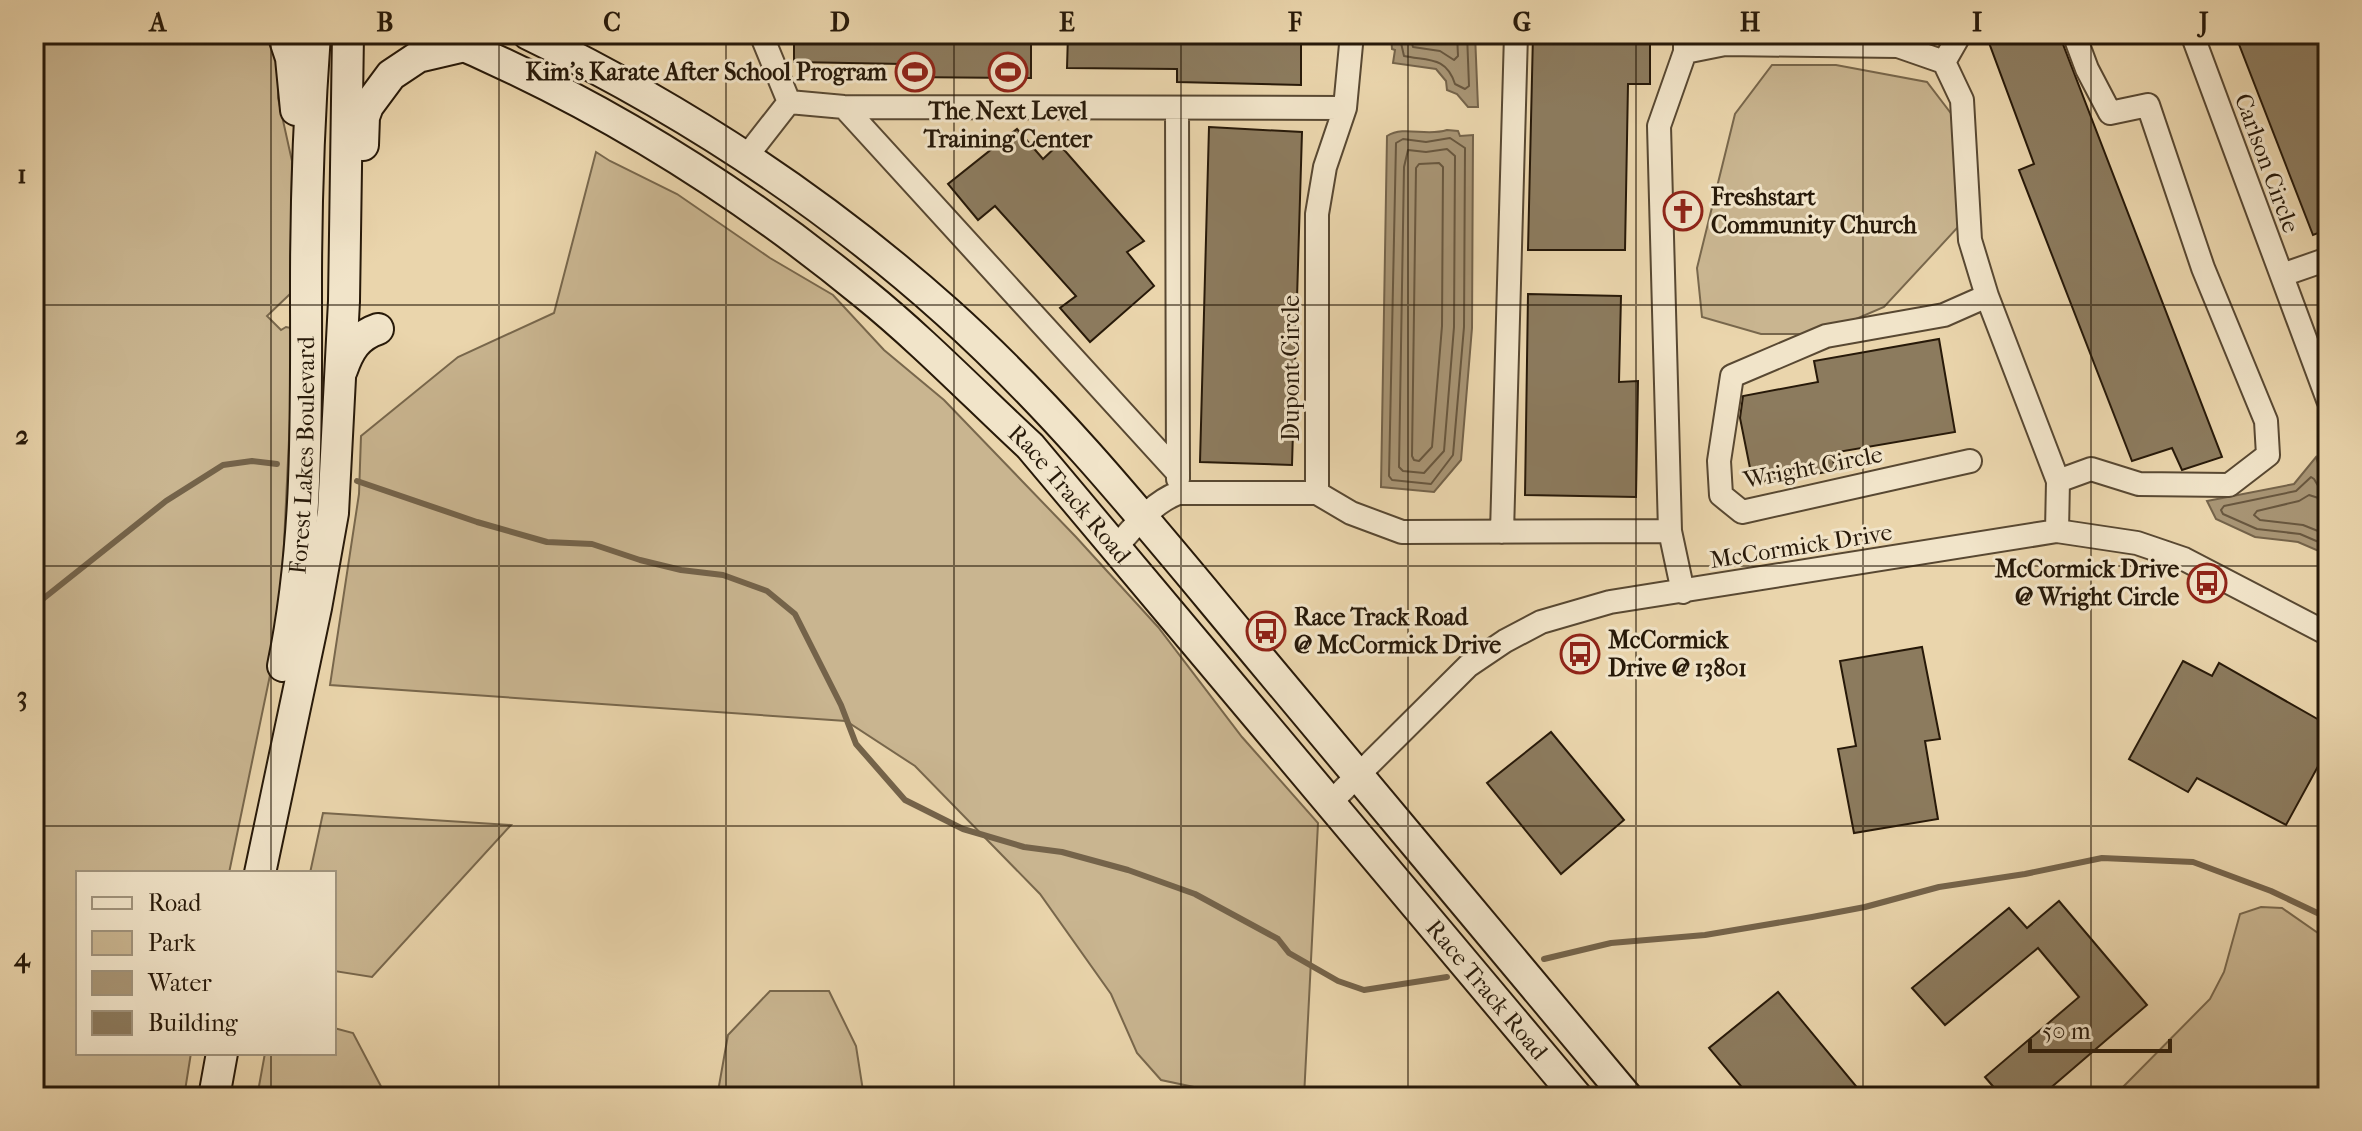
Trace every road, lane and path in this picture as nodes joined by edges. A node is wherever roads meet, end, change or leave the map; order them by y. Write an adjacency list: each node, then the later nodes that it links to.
1 (283, 34): 19 (main road)
2 (315, 34): 19 (main road, Forest Lakes Boulevard)
3 (348, 34): 24 (main road, Forest Lakes Boulevard)
4 (436, 34): 13 (main road, Race Track Road)
5 (528, 34): 20 (main road, Race Track Road)
6 (761, 34): 15 (street)
7 (1352, 34): 18 (street, Dupont Circle)
8 (1516, 34): 36 (street)
9 (1960, 34): 14 (street)
10 (2074, 34): 30 (street)
11 (2192, 34): 22 (street, Carlson Circle)
12 (1685, 43): 14 (street); 34 (street)
13 (465, 46): 24 (main road); 38 (main road, Race Track Road)
14 (1944, 62): 23 (street)
15 (789, 102): 16 (street); 20 (street)
16 (844, 107): 17 (street); 31 (street)
17 (1177, 108): 18 (street); 31 (street)
18 (1345, 108): 32 (street, Dupont Circle)
19 (307, 152): 25 (main road, Forest Lakes Boulevard)
20 (746, 157): 33 (main road, Race Track Road)
21 (2328, 259): 22 (street)
22 (2282, 275): 28 (street, Carlson Circle)
23 (1987, 296): 29 (street, Wright Circle); 30 (street)
24 (344, 301): 27 (main road, Forest Lakes Boulevard)
25 (292, 320): 37 (main road); 43 (main road, Forest Lakes Boulevard)
26 (378, 329): 27 (main road)
27 (340, 376): 37 (main road, Forest Lakes Boulevard)
28 (2328, 400)
29 (1970, 461)
30 (2058, 481): 35 (street)
31 (1178, 483): 32 (street); 33 (street)
32 (1317, 493): 36 (street)
33 (1142, 518): 38 (street); 41 (main road, Race Track Road)
34 (1670, 531): 36 (street); 39 (street)
35 (2057, 531): 39 (street, McCormick Drive); 40 (street, McCormick Drive)
36 (1502, 532)
37 (329, 536): 44 (main road, Forest Lakes Boulevard)
38 (1116, 547): 42 (main road, Race Track Road)
39 (1683, 592): 41 (street, McCormick Drive)
40 (2328, 634)
41 (1357, 775): 42 (street, McCormick Drive); 50 (main road, Race Track Road)
42 (1330, 803): 49 (main road, Race Track Road)
43 (240, 871)
44 (260, 871)
45 (202, 1055): 47 (main road)
46 (222, 1055): 48 (main road)
47 (195, 1097)
48 (214, 1097)
49 (1577, 1097)
50 (1627, 1097)

